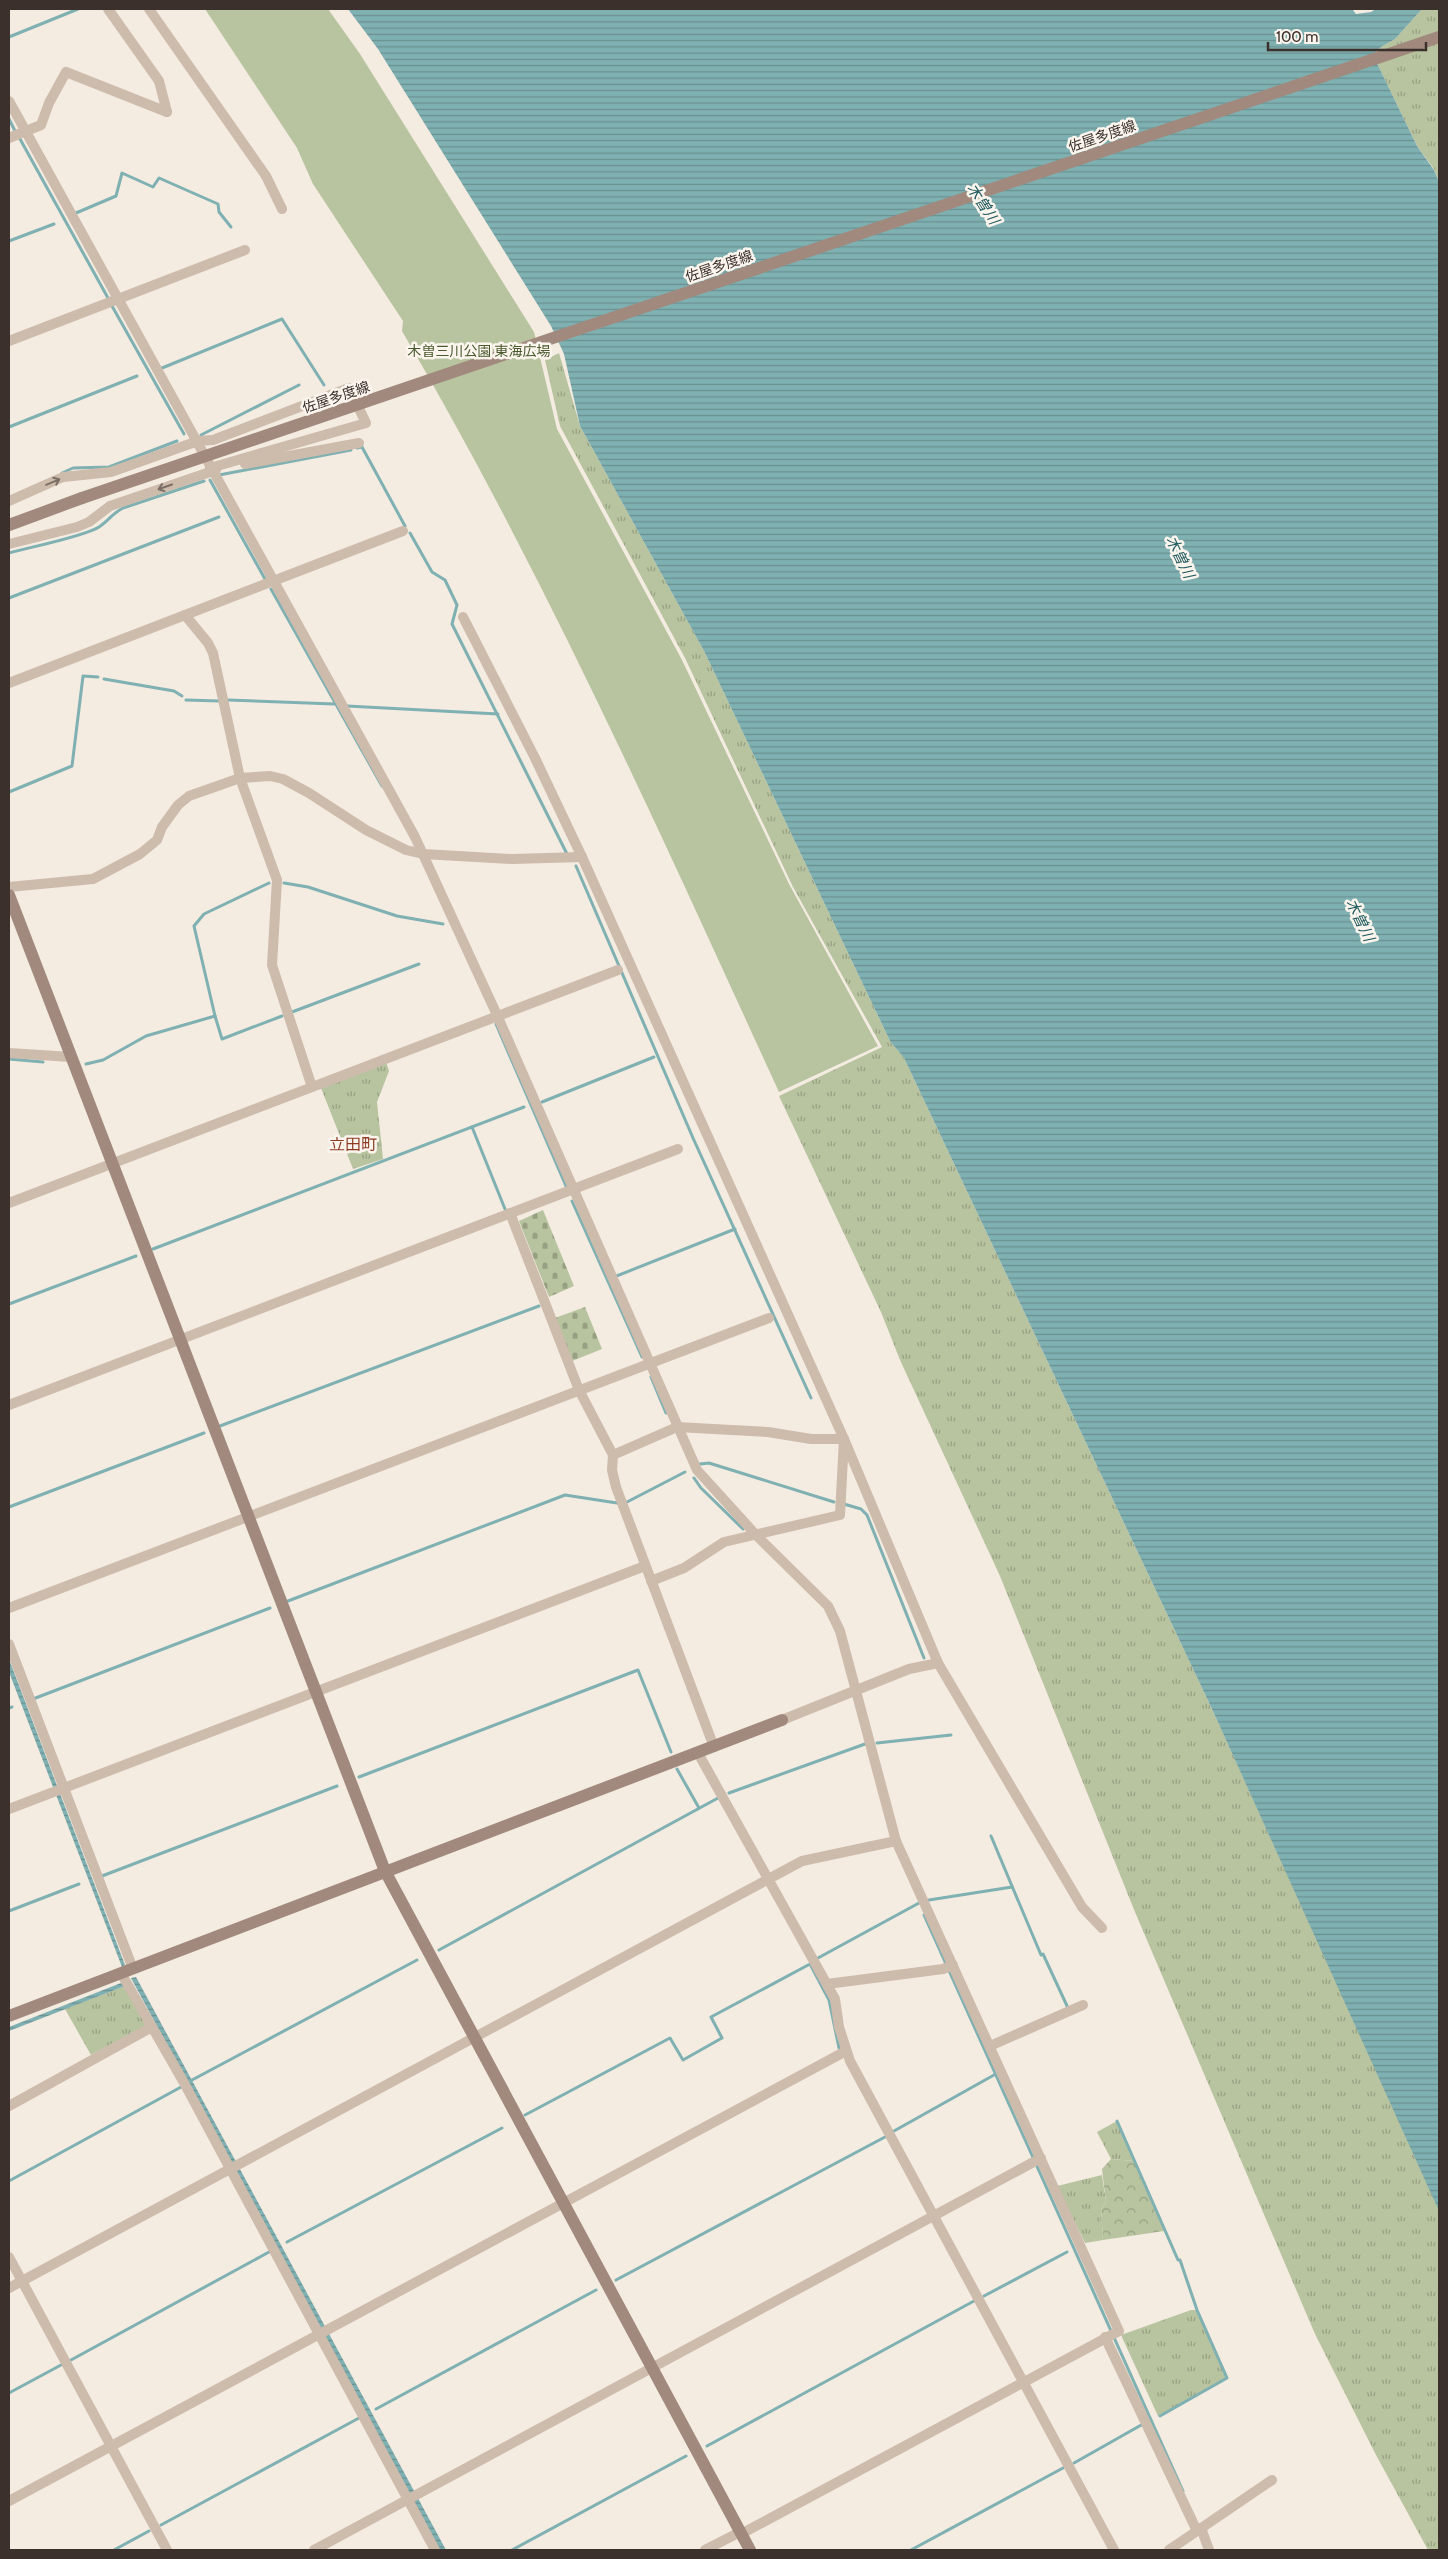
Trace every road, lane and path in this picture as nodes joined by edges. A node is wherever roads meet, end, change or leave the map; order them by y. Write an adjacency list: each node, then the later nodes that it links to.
1 (108, 9): 5 (street)
2 (150, 9): 7 (street)
3 (1439, 36): 15 (street, 佐屋多度線, bridge)
4 (9, 101): 5 (street)
5 (25, 132): 6 (street); 9 (street)
6 (9, 138)
7 (282, 209)
8 (245, 250): 9 (street)
9 (118, 298): 10 (street); 11 (street)
10 (9, 340)
11 (198, 441): 13 (street); 13 (street); 14 (street, one-way to 11)
12 (359, 443): 13 (street)
13 (211, 469): 17 (street, one-way to 17); 18 (street)
14 (9, 501)
15 (9, 525)
16 (403, 531): 18 (street)
17 (9, 544)
18 (274, 582): 19 (street); 23 (street)
19 (185, 615): 21 (street); 22 (street)
20 (463, 617): 24 (street)
21 (9, 683)
22 (240, 778): 23 (street); 25 (street); 31 (street)
23 (422, 854): 24 (street); 28 (street)
24 (582, 857): 43 (street)
25 (9, 887)
26 (9, 895): 30 (street)
27 (618, 970): 28 (street)
28 (498, 1015): 31 (street); 34 (street)
29 (9, 1053): 30 (street)
30 (71, 1057): 33 (street)
31 (312, 1087): 33 (street)
32 (678, 1149): 34 (street)
33 (112, 1163): 35 (street); 38 (street)
34 (573, 1190): 36 (street); 39 (street)
35 (9, 1203)
36 (510, 1213): 38 (street); 40 (street)
37 (769, 1318): 39 (street)
38 (179, 1339): 41 (street); 45 (street)
39 (648, 1363): 40 (street); 42 (street)
40 (578, 1390): 44 (street); 45 (street)
41 (9, 1404)
42 (677, 1427): 43 (street); 44 (street); 46 (street)
43 (844, 1439): 46 (street); 51 (street)
44 (612, 1455): 47 (street)
45 (248, 1518): 49 (street); 53 (street)
46 (756, 1535): 48 (street); 52 (street)
47 (645, 1566): 48 (street); 53 (street)
48 (651, 1581): 55 (street)
49 (9, 1608)
50 (9, 1644): 57 (street)
51 (938, 1663): 52 (street); 62 (street)
52 (856, 1691): 54 (street); 59 (street)
53 (316, 1693): 57 (street); 60 (street)
54 (782, 1720): 55 (street)
55 (714, 1747): 56 (street)
56 (698, 1752): 60 (street); 61 (street)
57 (59, 1790): 58 (street); 64 (street)
58 (9, 1810)
59 (893, 1842): 61 (street); 63 (street)
60 (385, 1870): 64 (street); 69 (street)
61 (768, 1878): 65 (street); 69 (street)
62 (1102, 1928)
63 (948, 1967): 65 (street); 70 (street)
64 (127, 1971): 67 (street); 68 (street)
65 (828, 1984): 71 (street)
66 (1083, 2005): 70 (street)
67 (9, 2016)
68 (152, 2027): 72 (street); 74 (street)
69 (475, 2036): 74 (street); 75 (street)
70 (990, 2046): 73 (street)
71 (846, 2051): 75 (street); 76 (street)
72 (9, 2106)
73 (1037, 2160): 76 (street); 81 (street)
74 (233, 2166): 78 (street); 80 (street)
75 (562, 2202): 80 (street); 82 (street)
76 (935, 2217): 82 (street); 83 (street)
77 (9, 2257): 78 (street)
78 (22, 2281): 79 (street); 84 (street)
79 (9, 2288)
80 (322, 2331): 84 (street); 86 (street)
81 (1111, 2335): 83 (street); 88 (street)
82 (652, 2369): 86 (street); 89 (street)
83 (1023, 2382): 89 (street); 95 (street)
84 (110, 2446): 87 (street); 90 (street)
85 (1272, 2480): 88 (street)
86 (412, 2498): 91 (street); 92 (street)
87 (9, 2501)
88 (1199, 2530): 96 (street); 97 (street)
89 (740, 2533): 93 (street); 94 (street)
90 (167, 2550)
91 (314, 2550)
92 (435, 2550)
93 (705, 2550)
94 (750, 2550)
95 (1112, 2550)
96 (1169, 2550)
97 (1209, 2550)

